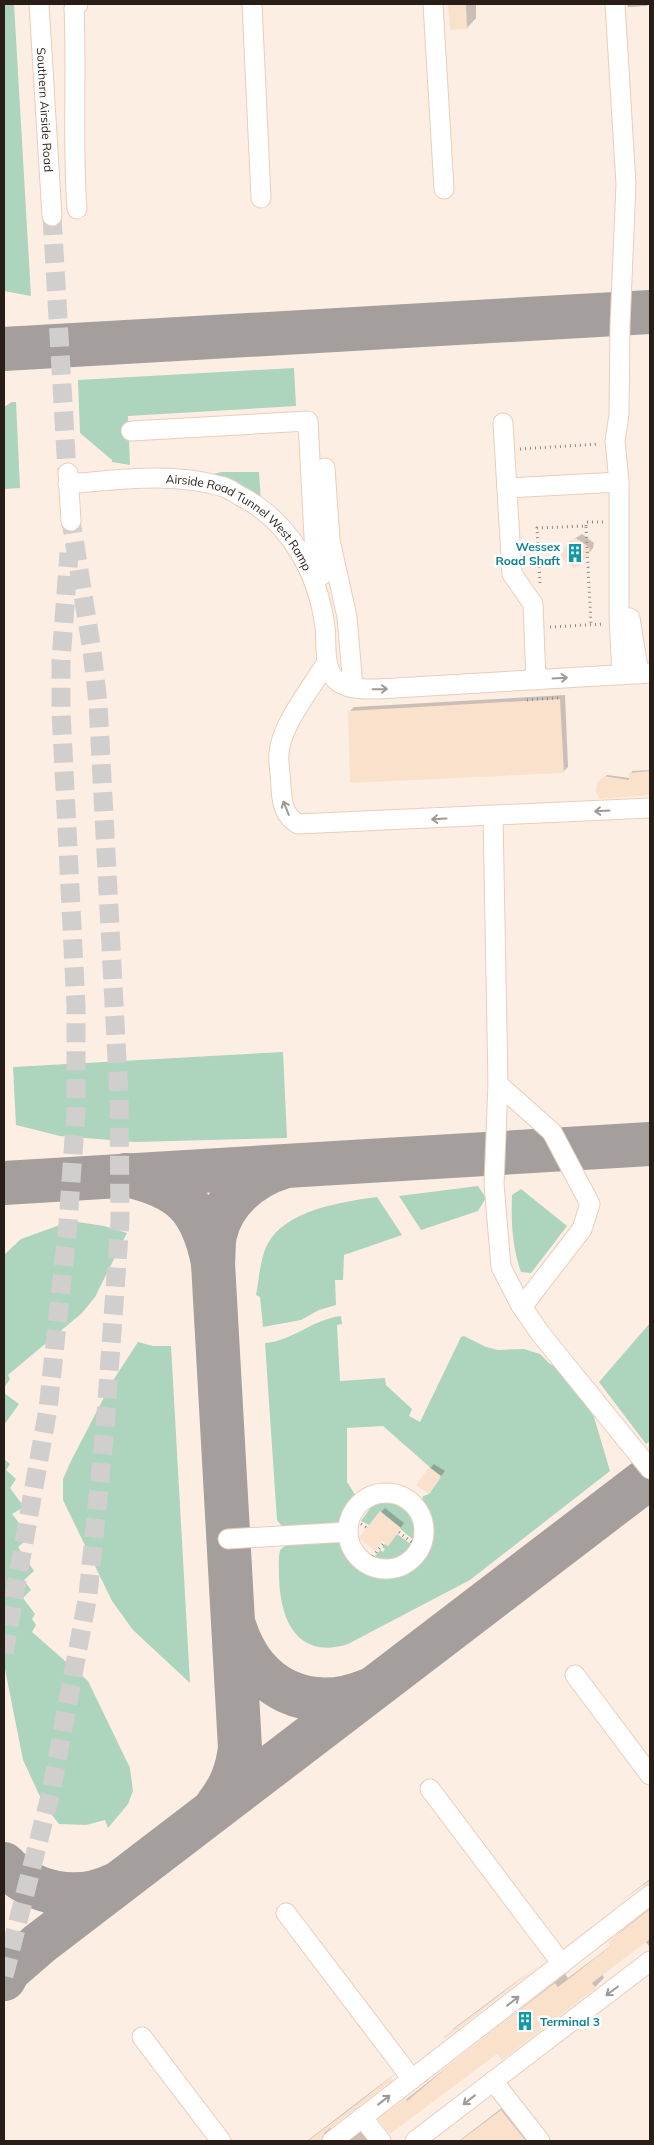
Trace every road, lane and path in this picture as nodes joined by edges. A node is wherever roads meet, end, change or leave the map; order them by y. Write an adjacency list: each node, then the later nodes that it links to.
1 (39, 4): 9 (street, Southern Airside Road)
2 (78, 4): 8 (street)
3 (252, 4): 7 (street)
4 (433, 4): 6 (street)
5 (615, 4): 14 (street)
6 (444, 189)
7 (261, 198)
8 (77, 209)
9 (52, 216)
10 (503, 423): 15 (street)
11 (131, 431): 24 (street)
12 (621, 455): 22 (street)
13 (325, 468): 24 (street)
14 (619, 482): 15 (street); 18 (street)
15 (507, 488): 23 (street)
16 (71, 522): 21 (street, Airside Road Tunnel West Ramp)
17 (540, 587): 19 (path)
18 (619, 623): 19 (path); 22 (street)
19 (591, 625): 20 (path)
20 (542, 628)
21 (327, 662): 24 (street); 26 (street, one-way to 21)
22 (637, 674): 23 (street, one-way to 22)
23 (536, 680): 24 (street, one-way to 23)
24 (349, 686)
25 (650, 808): 26 (street, one-way to 26)
26 (493, 816): 27 (street)
27 (498, 1084): 28 (street); 28 (street)
28 (522, 1307): 29 (street)
29 (650, 1470)
30 (347, 1532): 32 (street); 34 (street); 35 (street)
31 (399, 1532): 34 (path)
32 (228, 1539)
33 (384, 1543): 35 (path)
34 (419, 1548): 35 (street)
35 (366, 1564)
36 (575, 1675): 37 (street)
37 (650, 1775)
38 (430, 1789): 41 (street)
39 (650, 1895): 41 (street)
40 (286, 1913): 44 (street)
41 (562, 1964): 44 (street, one-way to 41)
42 (647, 1971): 45 (street, one-way to 45)
43 (142, 2037): 47 (street)
44 (412, 2079): 46 (street, one-way to 44)
45 (493, 2081): 50 (street, one-way to 50); 51 (street)
46 (362, 2117): 48 (street); 49 (street)
47 (221, 2141)
48 (332, 2141)
49 (381, 2141)
50 (415, 2141)
51 (540, 2141)

